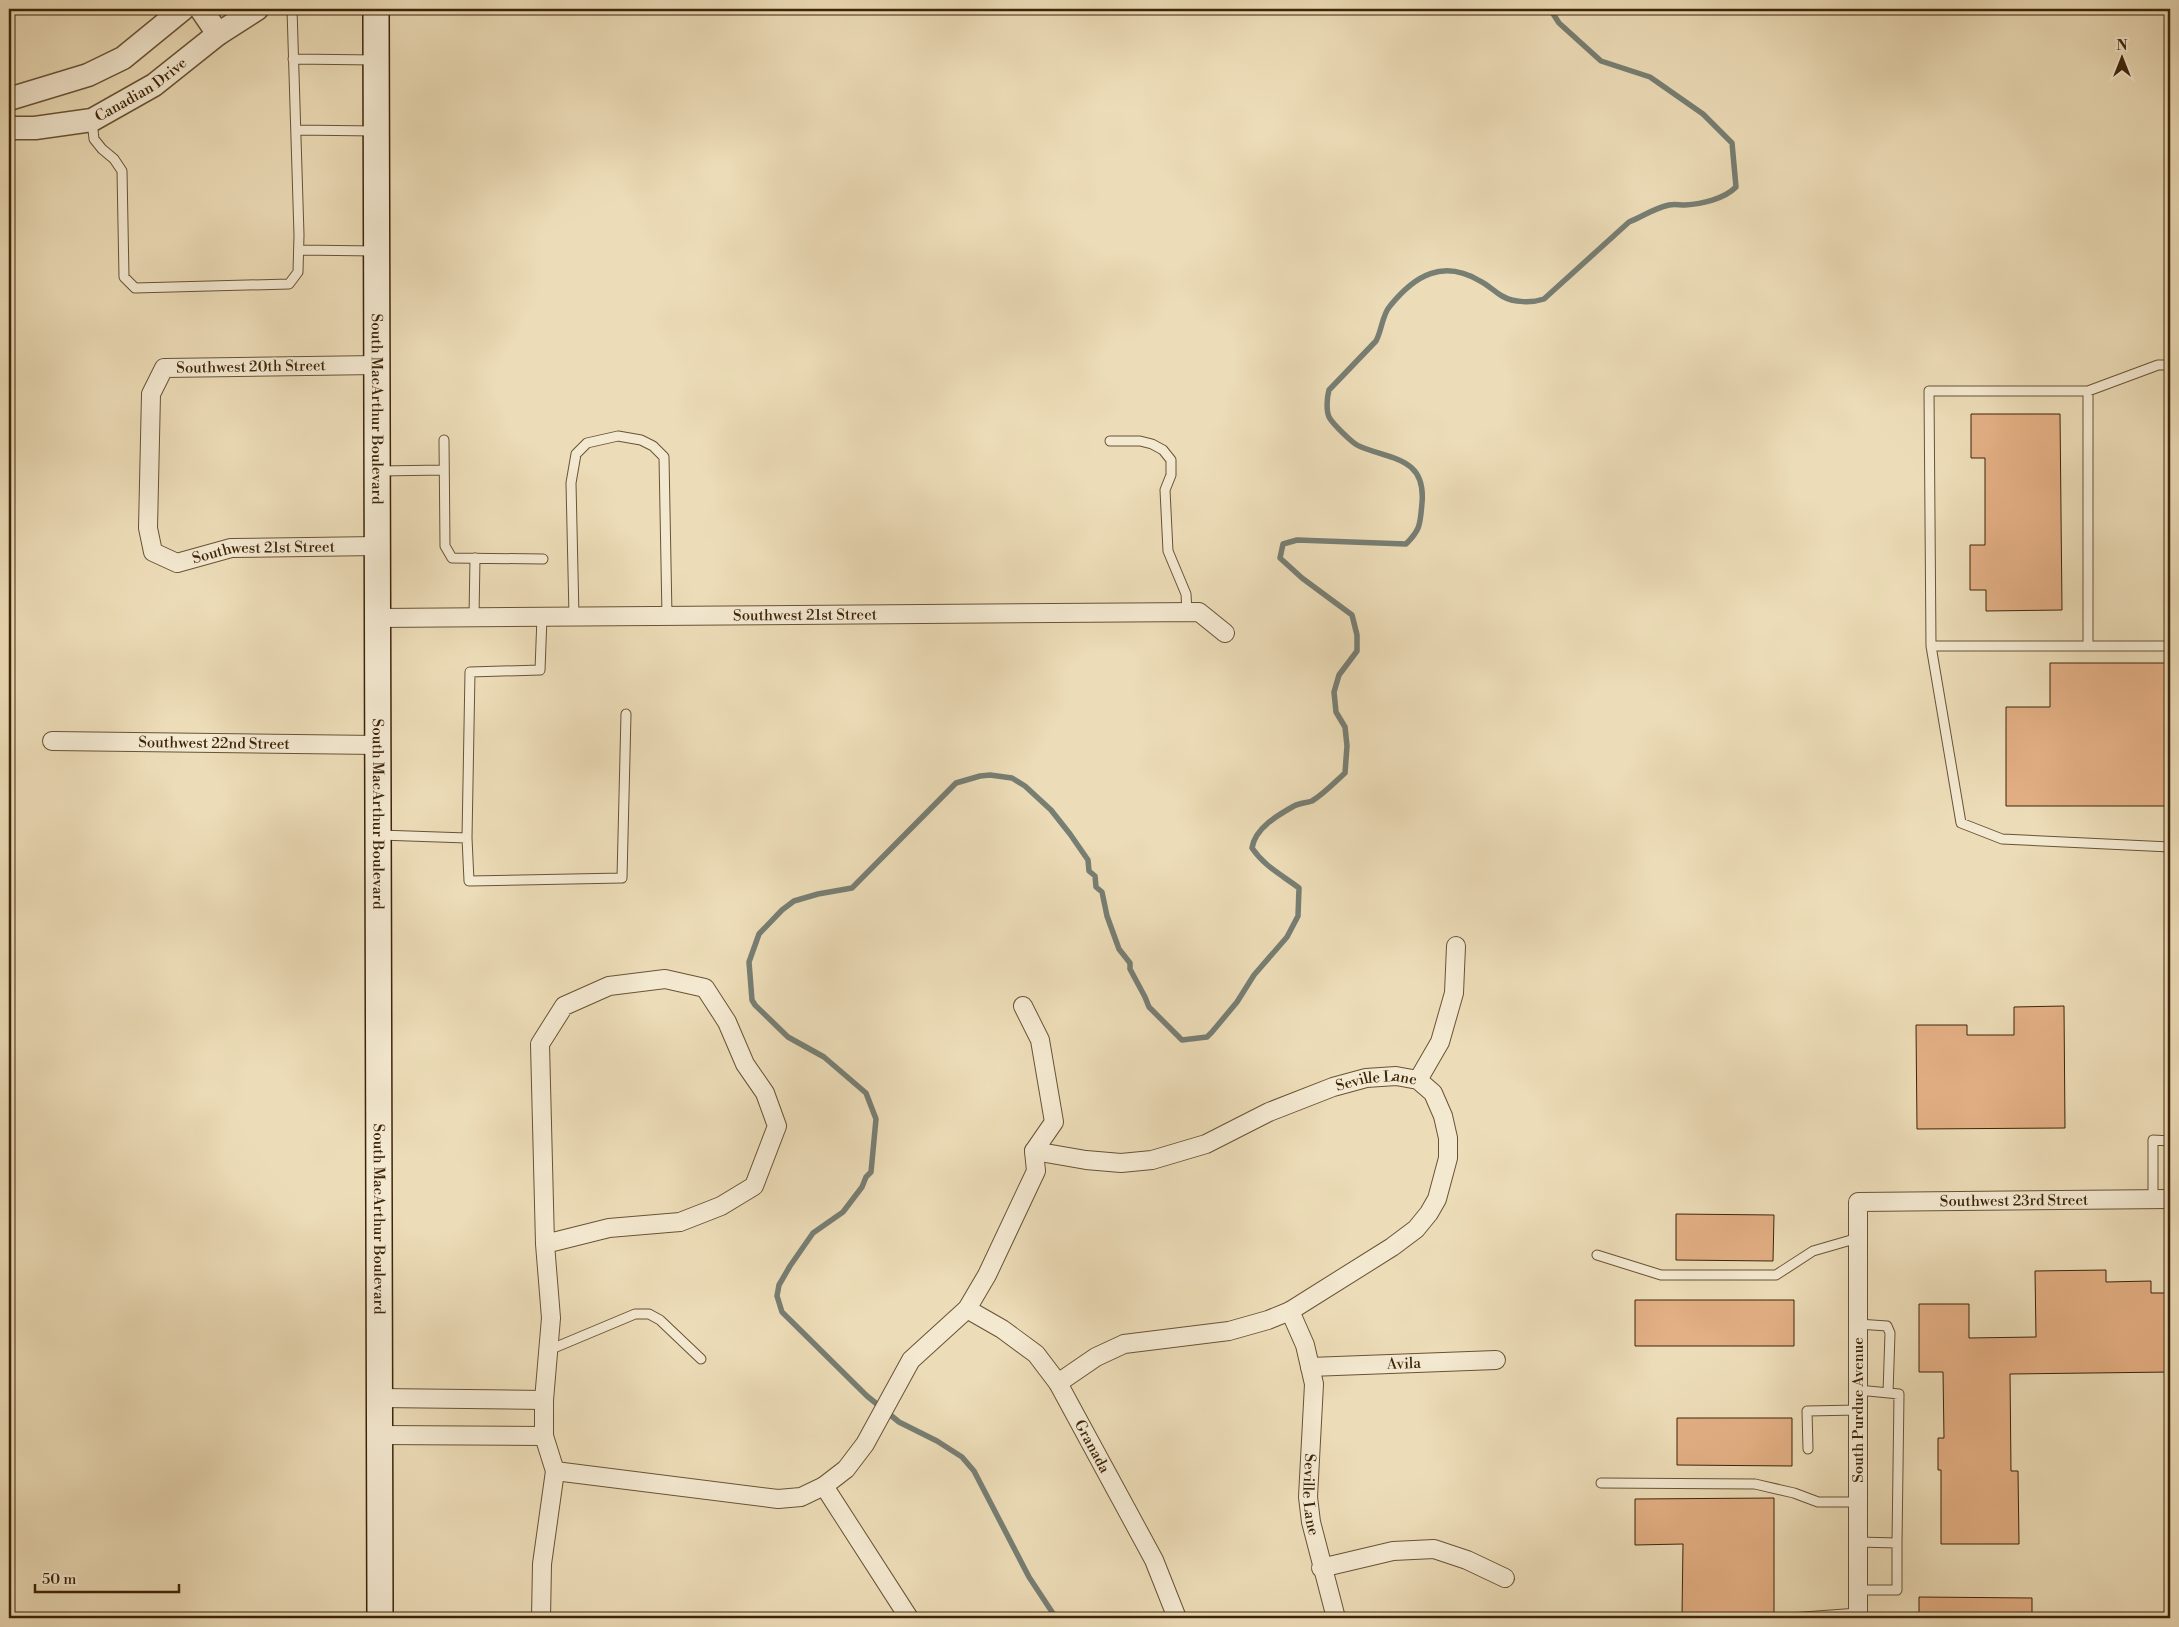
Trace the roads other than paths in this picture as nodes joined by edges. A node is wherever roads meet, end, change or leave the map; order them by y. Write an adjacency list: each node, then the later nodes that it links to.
1 (183, 9): 9 (street)
2 (201, 9): 6 (street)
3 (257, 9): 6 (street, Canadian Drive)
4 (292, 9): 7 (lane)
5 (376, 9): 8 (main road, South MacArthur Boulevard)
6 (218, 34): 10 (street, Canadian Drive)
7 (293, 59): 8 (lane); 12 (lane)
8 (376, 60): 13 (main road, South MacArthur Boulevard)
9 (9, 99)
10 (92, 120): 11 (street, Canadian Drive); 14 (lane)
11 (9, 128)
12 (296, 130): 13 (lane); 14 (lane)
13 (376, 131): 15 (main road, South MacArthur Boulevard)
14 (298, 250): 15 (lane)
15 (376, 251): 16 (main road, South MacArthur Boulevard)
16 (377, 365): 22 (main road, South MacArthur Boulevard); 24 (street, Southwest 20th Street)
17 (2170, 365): 18 (lane)
18 (2088, 391): 34 (lane); 35 (lane)
19 (444, 440): 21 (lane)
20 (1110, 441): 27 (lane)
21 (444, 470): 22 (lane); 25 (lane)
22 (377, 471): 23 (main road, South MacArthur Boulevard)
23 (377, 546): 24 (street, Southwest 21st Street); 32 (main road, South MacArthur Boulevard)
24 (153, 552)
25 (475, 558): 26 (lane); 30 (lane)
26 (543, 558)
27 (1186, 612): 29 (street, Southwest 21st Street); 33 (street, Southwest 21st Street)
28 (574, 616): 29 (street, Southwest 21st Street); 29 (lane); 31 (street, Southwest 21st Street)
29 (667, 616)
30 (474, 617): 31 (street, Southwest 21st Street); 32 (street, Southwest 21st Street)
31 (542, 617): 41 (lane)
32 (377, 618): 39 (main road, South MacArthur Boulevard)
33 (1225, 633)
34 (1931, 646): 35 (lane); 42 (lane)
35 (2088, 646): 36 (lane)
36 (2170, 646)
37 (626, 714): 41 (lane)
38 (52, 741): 39 (street, Southwest 22nd Street)
39 (377, 745): 40 (main road, South MacArthur Boulevard)
40 (378, 835): 41 (lane); 63 (main road, South MacArthur Boulevard)
41 (467, 838)
42 (2170, 848)
43 (1456, 946): 45 (street)
44 (1023, 1006): 47 (street)
45 (1418, 1080): 47 (street, Seville Lane); 54 (street, Seville Lane)
46 (2170, 1141): 48 (lane)
47 (1034, 1151): 53 (street)
48 (2162, 1199): 49 (street, Southwest 23rd Street)
49 (1858, 1202): 50 (street, South Purdue Avenue)
50 (1858, 1238): 52 (lane); 55 (street, South Purdue Avenue)
51 (545, 1244): 51 (street); 56 (street)
52 (1597, 1255)
53 (967, 1309): 60 (street, Granada); 71 (street)
54 (1290, 1311): 59 (street, Seville Lane); 60 (street, Seville Lane)
55 (1858, 1324): 61 (street, South Purdue Avenue); 62 (lane)
56 (549, 1350): 57 (lane); 64 (street)
57 (701, 1359)
58 (1496, 1360): 59 (street, Avila)
59 (1310, 1366): 75 (street, Seville Lane)
60 (1058, 1383): 82 (street, Granada)
61 (1858, 1390): 62 (lane); 65 (street, South Purdue Avenue)
62 (1888, 1393): 74 (lane)
63 (380, 1398): 64 (street); 66 (main road, South MacArthur Boulevard)
64 (544, 1400): 67 (street)
65 (1858, 1410): 68 (lane); 72 (street, South Purdue Avenue)
66 (380, 1435): 67 (street); 79 (main road, South MacArthur Boulevard)
67 (544, 1436): 69 (street)
68 (1808, 1449)
69 (555, 1471): 71 (street); 80 (street)
70 (1601, 1483): 72 (lane)
71 (824, 1486): 81 (street)
72 (1858, 1502): 73 (street, South Purdue Avenue)
73 (1858, 1542): 74 (lane); 77 (street, South Purdue Avenue)
74 (1897, 1543): 77 (lane)
75 (1321, 1568): 76 (street); 83 (street, Seville Lane)
76 (1505, 1578)
77 (1858, 1590): 78 (street, South Purdue Avenue)
78 (1858, 1616): 84 (lane)
79 (380, 1618)
80 (541, 1618)
81 (909, 1618)
82 (1177, 1618)
83 (1336, 1618)
84 (1790, 1618)

